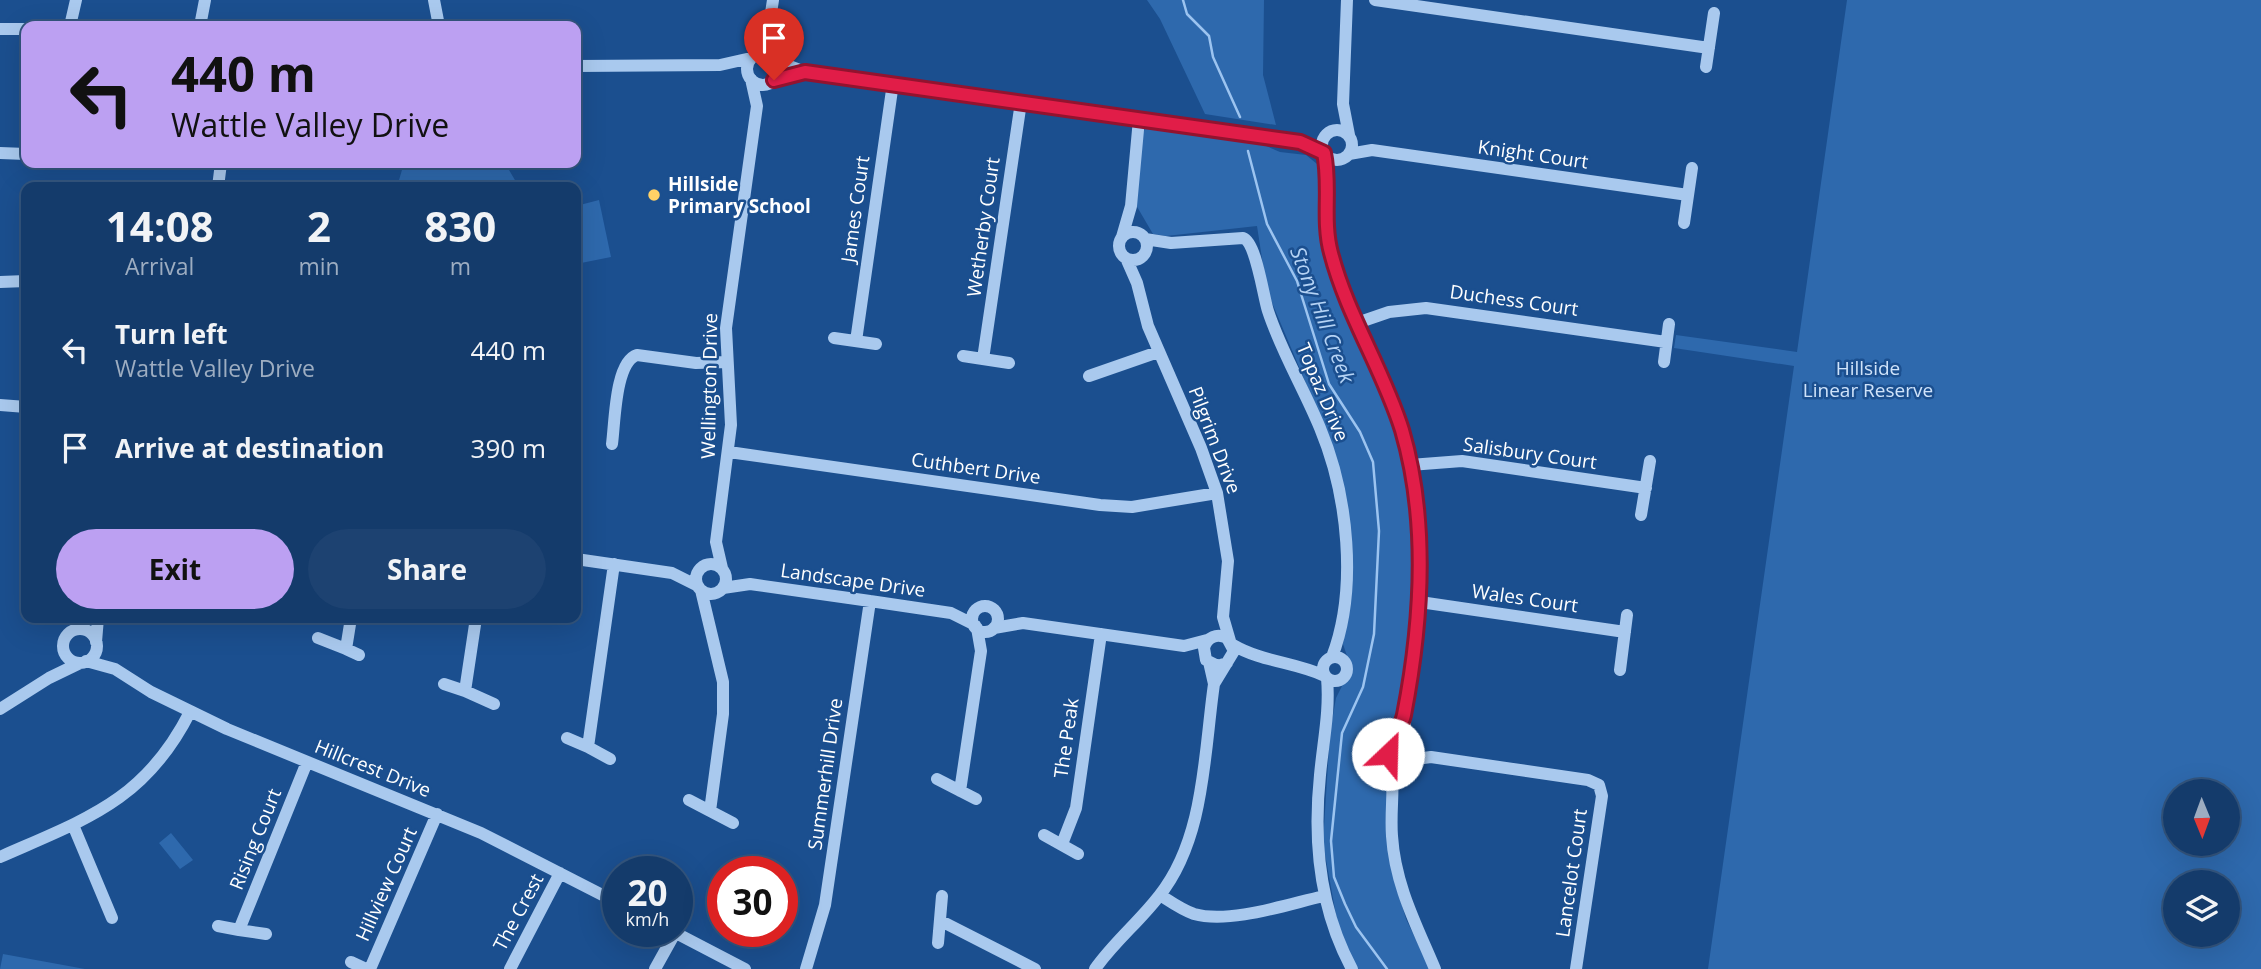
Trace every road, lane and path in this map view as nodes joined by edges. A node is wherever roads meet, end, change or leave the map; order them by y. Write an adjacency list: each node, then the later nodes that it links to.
1 (76, 0): 8 (street)
2 (205, 0): 9 (street)
3 (434, 0): 10 (street)
4 (773, 0): 11 (street)
5 (1347, 0): 25 (street)
6 (1375, 0): 14 (street)
7 (1714, 13): 14 (street)
8 (70, 21)
9 (201, 21)
10 (438, 21)
11 (769, 26): 15 (street); 16 (street)
12 (0, 29): 13 (street)
13 (21, 29)
14 (1709, 48): 19 (street)
15 (752, 56): 16 (street); 17 (street); 21 (street)
16 (776, 59): 20 (street); 22 (street)
17 (720, 65): 18 (street); 21 (street)
18 (581, 66)
19 (1706, 67)
20 (805, 72): 22 (street); 23 (street)
21 (750, 78): 22 (street); 26 (street, Wellington Drive)
22 (773, 81): 26 (street, Wellington Drive)
23 (893, 83): 24 (street); 48 (street, James Court)
24 (1021, 102): 27 (street); 53 (street, Wetherby Court)
25 (1343, 104): 28 (street); 29 (street)
26 (757, 106): 54 (street, Wellington Drive)
27 (1139, 119): 30 (street); 39 (street, Pilgrim Drive)
28 (1327, 133): 29 (street); 30 (street); 33 (street)
29 (1350, 137): 31 (street, Knight Court); 35 (street)
30 (1300, 142): 33 (street)
31 (1372, 150): 35 (street, Knight Court); 38 (street, Knight Court)
32 (0, 153): 34 (street)
33 (1324, 153): 35 (street); 37 (street)
34 (21, 154)
35 (1347, 155): 37 (street)
36 (1692, 168): 38 (street)
37 (1326, 189): 45 (street)
38 (1688, 195): 40 (street)
39 (1131, 206): 41 (street, Pilgrim Drive); 42 (street, Pilgrim Drive)
40 (1684, 223)
41 (1122, 237): 42 (street); 42 (street)
42 (1139, 248): 51 (street, Pilgrim Drive); 102 (street, Topaz Drive)
43 (21, 281): 44 (street)
44 (0, 282)
45 (1357, 323): 49 (street, Duchess Court); 63 (street)
46 (1669, 324): 49 (street)
47 (834, 338): 48 (street)
48 (856, 341): 50 (street)
49 (1667, 342): 55 (street)
50 (876, 344)
51 (1158, 352): 57 (street); 65 (street, Pilgrim Drive)
52 (963, 356): 53 (street)
53 (983, 359): 56 (street)
54 (727, 362): 60 (street); 61 (street, Wellington Drive)
55 (1664, 362)
56 (1009, 363)
57 (1089, 376)
58 (21, 407): 59 (street)
59 (0, 408)
60 (612, 444)
61 (729, 452): 65 (street, Cuthbert Drive); 67 (street, Wellington Drive)
62 (1650, 461): 64 (street)
63 (1410, 466): 64 (street, Salisbury Court); 77 (street)
64 (1646, 488): 66 (street)
65 (1217, 493): 83 (street, Pilgrim Drive)
66 (1642, 515)
67 (716, 542): 70 (street, Wellington Drive); 71 (street, Wellington Drive)
68 (581, 560): 69 (street)
69 (614, 564): 72 (street); 121 (street)
70 (704, 566): 71 (street); 72 (street); 74 (street)
71 (723, 569): 73 (street, Landscape Drive); 75 (street)
72 (672, 573): 74 (street)
73 (750, 584): 75 (street, Landscape Drive); 76 (street, Landscape Drive)
74 (700, 588): 75 (street); 81 (street)
75 (722, 589): 81 (street)
76 (870, 601): 80 (street, Landscape Drive); 150 (street, Summerhill Drive)
77 (1420, 602): 91 (street, Wales Court); 119 (street)
78 (977, 609): 79 (street); 80 (street, Landscape Drive); 89 (street)
79 (996, 612): 88 (street); 89 (street)
80 (951, 613): 89 (street, Landscape Drive)
81 (709, 614): 129 (street)
82 (1627, 615): 91 (street)
83 (1223, 617): 94 (street, Pilgrim Drive); 95 (street, Pilgrim Drive)
84 (83, 623): 90 (street)
85 (98, 623): 96 (street)
86 (350, 623): 98 (street)
87 (475, 623): 114 (street)
88 (1023, 623): 89 (street); 92 (street)
89 (984, 628): 126 (street)
90 (78, 629): 96 (street); 99 (street)
91 (1625, 632): 108 (street)
92 (1101, 634): 97 (street); 134 (street, The Peak)
93 (318, 638): 98 (street)
94 (1209, 639): 95 (street); 97 (street); 103 (street)
95 (1231, 643): 101 (street); 105 (street)
96 (96, 645): 104 (street); 107 (street, Hillcrest Drive)
97 (1184, 646): 103 (street)
98 (346, 649): 100 (street)
99 (63, 651): 104 (street); 110 (street)
100 (359, 655)
101 (1252, 656): 105 (street); 106 (street)
102 (1335, 659): 106 (street); 109 (street); 111 (street)
103 (1208, 661): 105 (street); 113 (street)
104 (83, 662): 107 (street, Hillcrest Drive); 110 (street)
105 (1229, 662): 113 (street)
106 (1301, 664): 109 (street)
107 (115, 669): 118 (street, Hillcrest Drive)
108 (1620, 670)
109 (1326, 677): 111 (street); 116 (street)
110 (49, 678): 117 (street)
111 (1342, 678): 116 (street)
112 (444, 684): 114 (street)
113 (1214, 684): 139 (street)
114 (465, 691): 115 (street)
115 (494, 704)
116 (1330, 704): 141 (street)
117 (0, 709)
118 (190, 712): 124 (street, Hillcrest Drive); 132 (street)
119 (1404, 718): 122 (street); 122 (street)
120 (567, 738): 121 (street)
121 (588, 747): 123 (street)
122 (1404, 755): 161 (street); 162 (street, Lancelot Court)
123 (610, 760)
124 (307, 762): 130 (street, Hillcrest Drive); 145 (street, Rising Court)
125 (937, 779): 126 (street)
126 (960, 791): 127 (street)
127 (976, 799)
128 (689, 800): 129 (street)
129 (710, 811): 131 (street)
130 (438, 814): 137 (street, Hillcrest Drive); 152 (street, Hillview Court)
131 (733, 823)
132 (73, 825): 136 (street); 142 (street)
133 (1044, 835): 134 (street)
134 (1062, 844): 135 (street)
135 (1078, 854)
136 (0, 857)
137 (560, 873): 138 (street, Hillcrest Drive); 153 (street, The Crest)
138 (602, 895)
139 (1160, 895): 141 (street); 159 (street)
140 (942, 896): 143 (street)
141 (1324, 897): 160 (street)
142 (112, 918)
143 (941, 921): 148 (street); 158 (street)
144 (218, 926): 145 (street)
145 (239, 930): 146 (street)
146 (265, 934)
147 (693, 942): 155 (street)
148 (938, 943)
149 (666, 947): 154 (street)
150 (811, 951): 156 (street, Summerhill Drive); 157 (street, Summerhill Drive)
151 (351, 962): 152 (street, Hillview Court)
152 (368, 969)
153 (510, 969)
154 (655, 969)
155 (745, 969)
156 (799, 969)
157 (806, 969)
158 (1035, 969)
159 (1095, 969)
160 (1352, 969)
161 (1435, 969)
162 (1576, 969)

